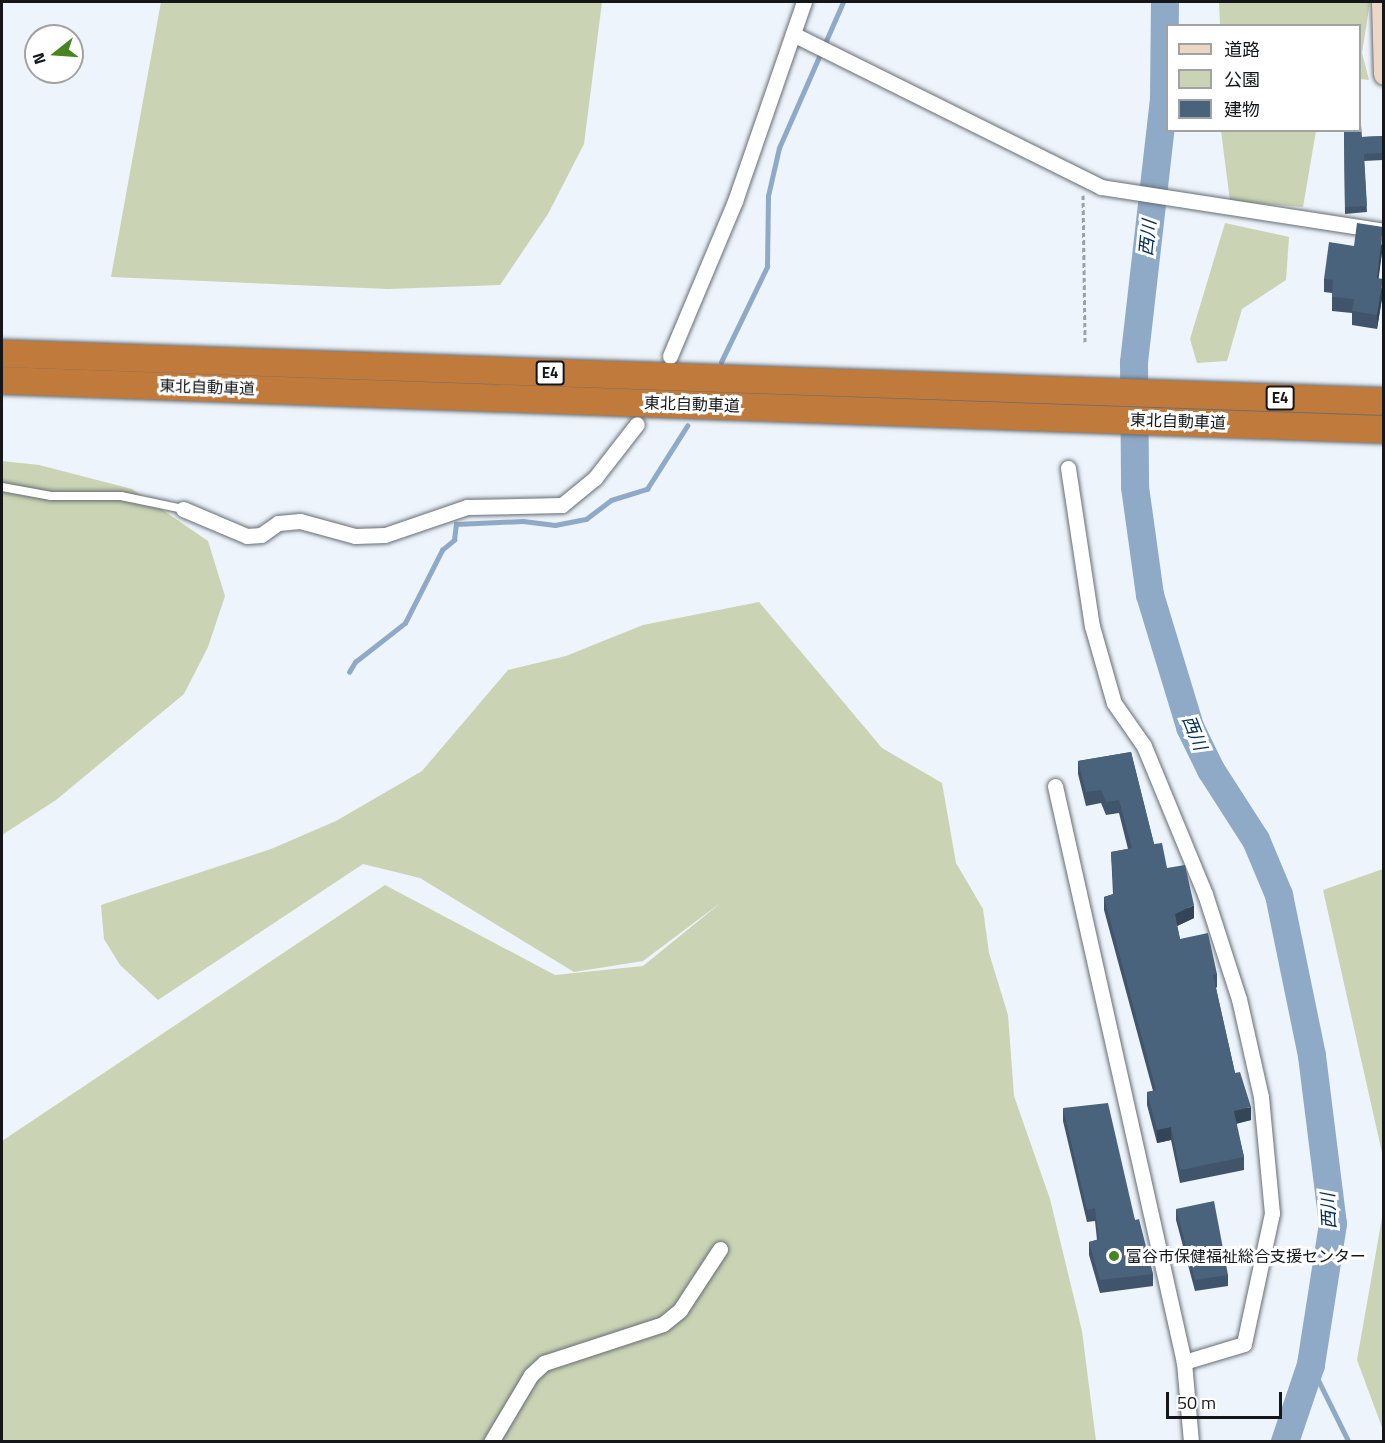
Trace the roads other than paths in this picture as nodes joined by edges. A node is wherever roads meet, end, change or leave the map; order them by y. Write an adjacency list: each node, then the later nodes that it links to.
1 (804, 2): 3 (street)
2 (1382, 2): 4 (main road)
3 (793, 34): 5 (street); 7 (street)
4 (1383, 74)
5 (1383, 231)
6 (2, 353): 10 (highway, 東北自動車道 / E4)
7 (670, 356)
8 (2, 380): 10 (highway, 東北自動車道 / E4)
9 (1383, 401): 10 (highway, 東北自動車道 / E4)
10 (1177, 408): 12 (highway, 東北自動車道 / E4)
11 (636, 424): 15 (street)
12 (1383, 429)
13 (1068, 468): 18 (street)
14 (2, 487): 15 (lane)
15 (183, 509)
16 (1055, 786): 18 (street)
17 (720, 1249): 19 (street)
18 (1184, 1362): 20 (street)
19 (492, 1442)
20 (1191, 1442)

